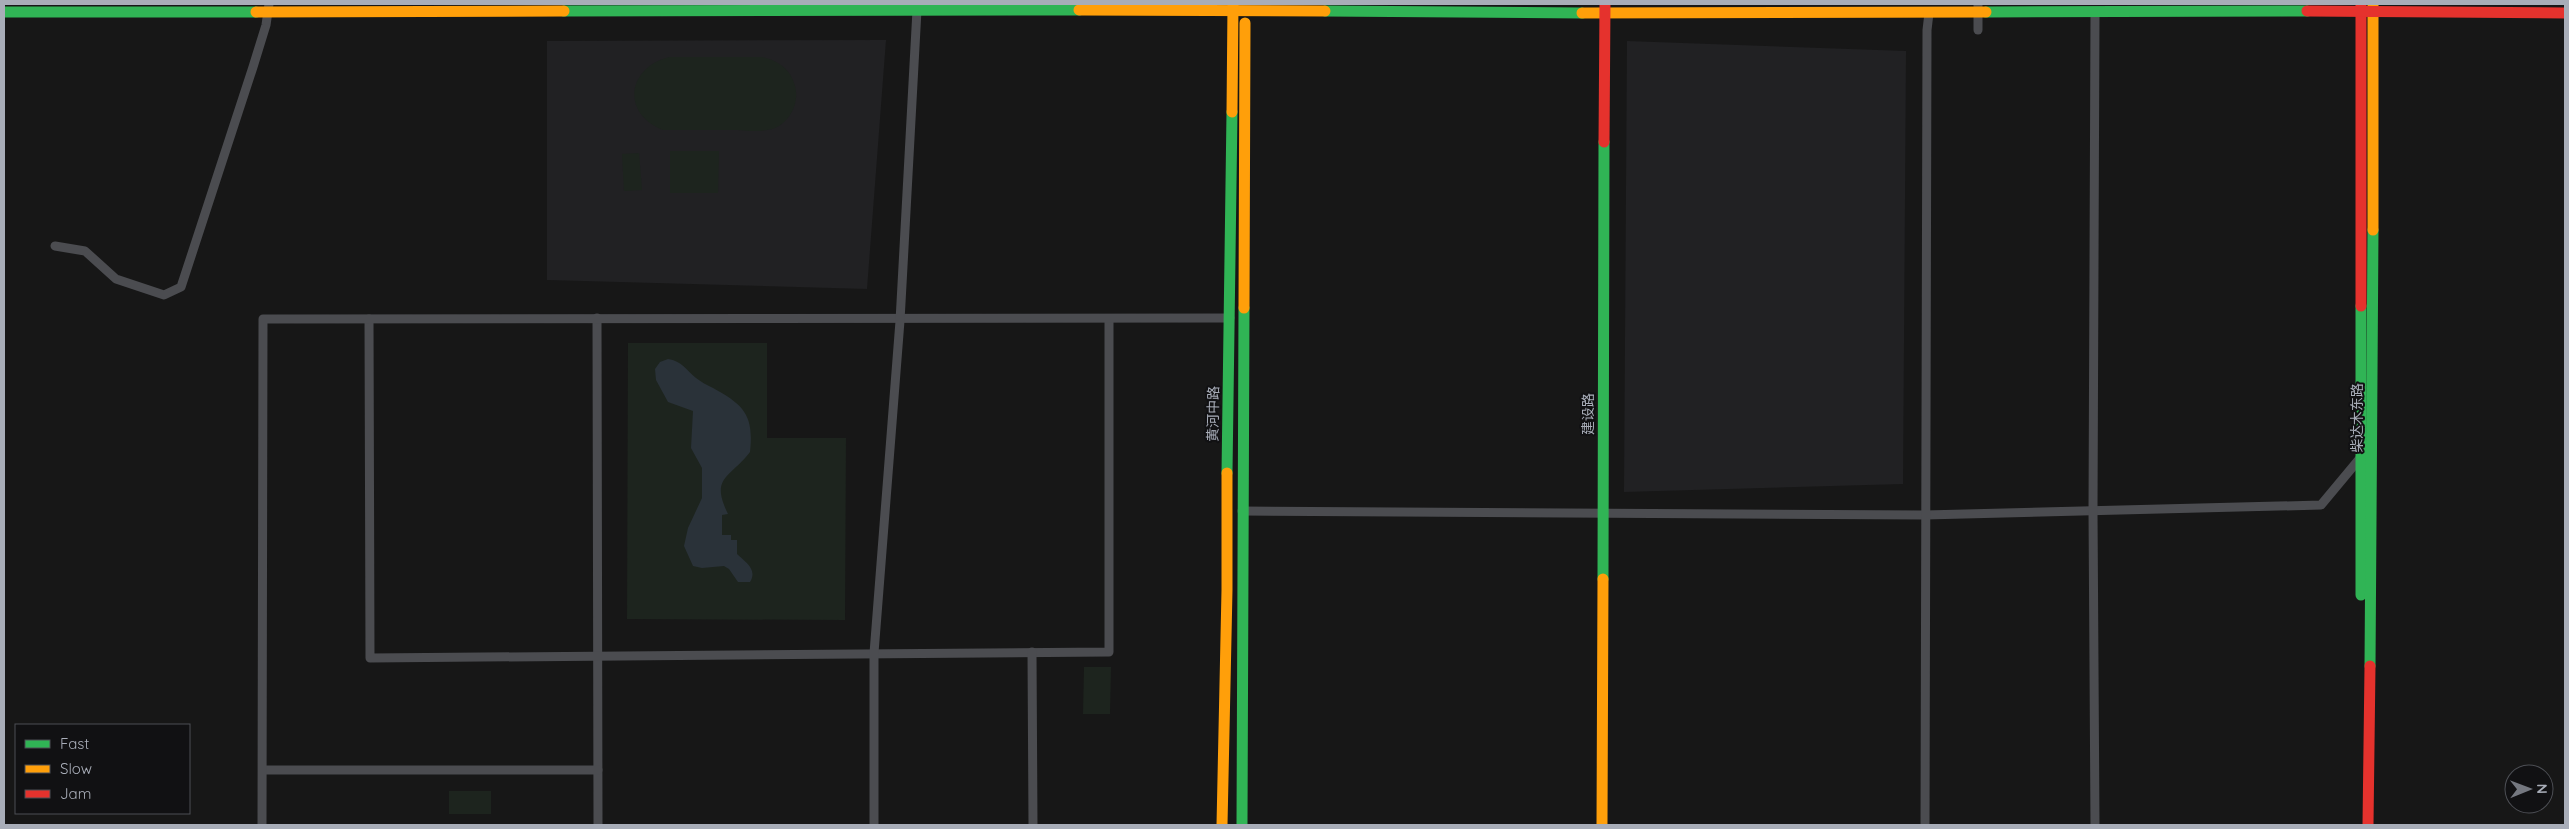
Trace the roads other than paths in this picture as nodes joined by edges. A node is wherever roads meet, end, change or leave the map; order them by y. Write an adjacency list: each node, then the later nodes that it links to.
1 (269, 7): 6 (main road); 7 (main road); 12 (street)
2 (1239, 7): 5 (main road); 6 (main road); 14 (main road, 黄河中路); 20 (main road)
3 (1978, 8): 8 (main road); 9 (main road); 11 (street)
4 (2367, 8): 9 (main road); 10 (main road); 18 (main road, 柴达木东路); 39 (main road, 柴达木东路)
5 (1605, 9): 8 (main road); 22 (main road, 建设路)
6 (917, 10): 17 (street)
7 (4, 12)
8 (1929, 13): 23 (street)
9 (2096, 13): 21 (street)
10 (2565, 13)
11 (1978, 30)
12 (55, 246)
13 (597, 318): 15 (street); 17 (street); 26 (street)
14 (1230, 318): 16 (street); 19 (main road, 黄河中路)
15 (369, 319): 26 (street); 27 (street)
16 (1109, 319): 17 (street); 24 (street)
17 (900, 321): 25 (street)
18 (2361, 456): 21 (street); 38 (main road, 柴达木东路)
19 (1226, 511): 20 (street); 33 (main road, 黄河中路)
20 (1243, 511): 22 (street); 34 (main road)
21 (2092, 511): 23 (street); 37 (street)
22 (1603, 512): 23 (street); 35 (main road, 建设路)
23 (1924, 515): 36 (street)
24 (1032, 652): 25 (street); 32 (street)
25 (874, 653): 26 (street); 31 (street)
26 (598, 657): 28 (street)
27 (263, 770): 28 (street); 29 (street)
28 (598, 770): 30 (street)
29 (262, 825)
30 (598, 825)
31 (874, 825)
32 (1032, 825)
33 (1222, 825)
34 (1242, 825)
35 (1602, 825)
36 (1925, 825)
37 (2095, 825)
38 (2360, 825)
39 (2368, 825)

